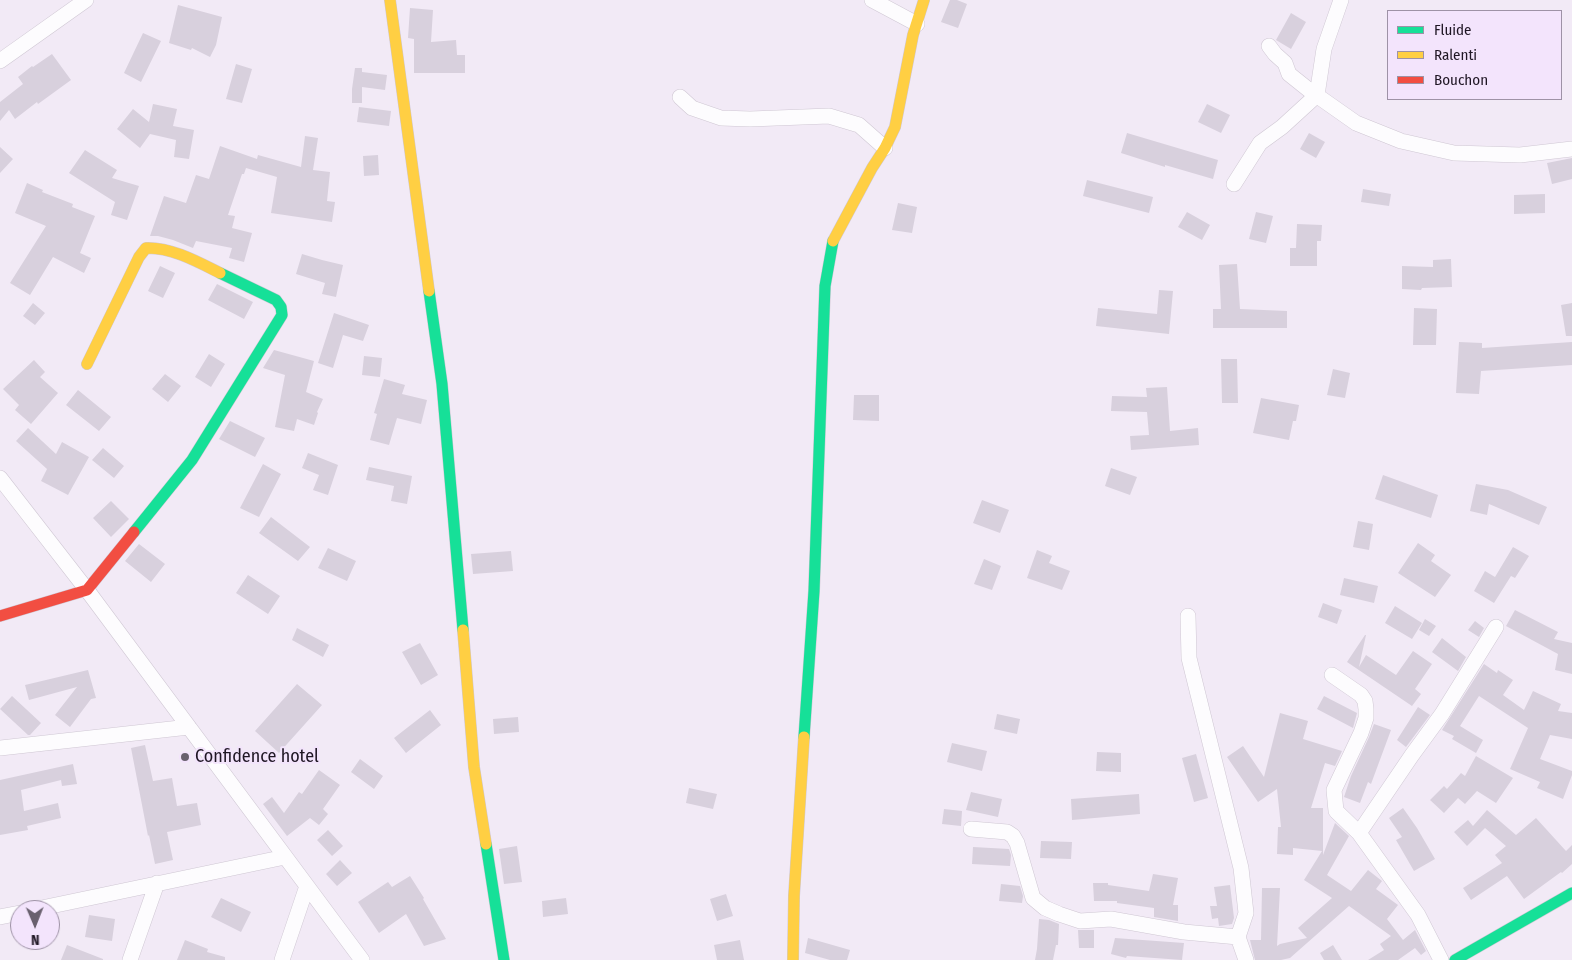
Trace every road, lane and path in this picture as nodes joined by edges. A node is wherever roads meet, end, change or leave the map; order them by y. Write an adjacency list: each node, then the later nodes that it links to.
1 (86, 0): 8 (street)
2 (390, 0): 34 (street)
3 (872, 0): 6 (street)
4 (924, 0): 6 (street)
5 (1341, 0): 9 (street)
6 (917, 24): 11 (street)
7 (1270, 46): 9 (street)
8 (0, 61)
9 (1317, 95): 12 (street); 13 (street)
10 (680, 97): 11 (street)
11 (885, 148): 35 (street)
12 (1572, 149)
13 (1234, 184)
14 (87, 364): 16 (street)
15 (0, 478): 16 (street)
16 (87, 590): 17 (street); 21 (street)
17 (0, 616)
18 (1188, 616): 30 (street)
19 (1496, 626): 24 (street)
20 (1332, 674): 24 (street)
21 (189, 726): 22 (street); 25 (street)
22 (0, 748)
23 (971, 830): 30 (street)
24 (1359, 833): 37 (street)
25 (285, 857): 26 (street); 27 (street)
26 (157, 883): 29 (street); 31 (street)
27 (307, 886): 32 (street); 33 (street)
28 (1572, 893): 38 (street)
29 (60, 904)
30 (1238, 937): 36 (street)
31 (130, 960)
32 (282, 960)
33 (362, 960)
34 (504, 960)
35 (793, 960)
36 (1246, 960)
37 (1441, 960)
38 (1455, 960)

